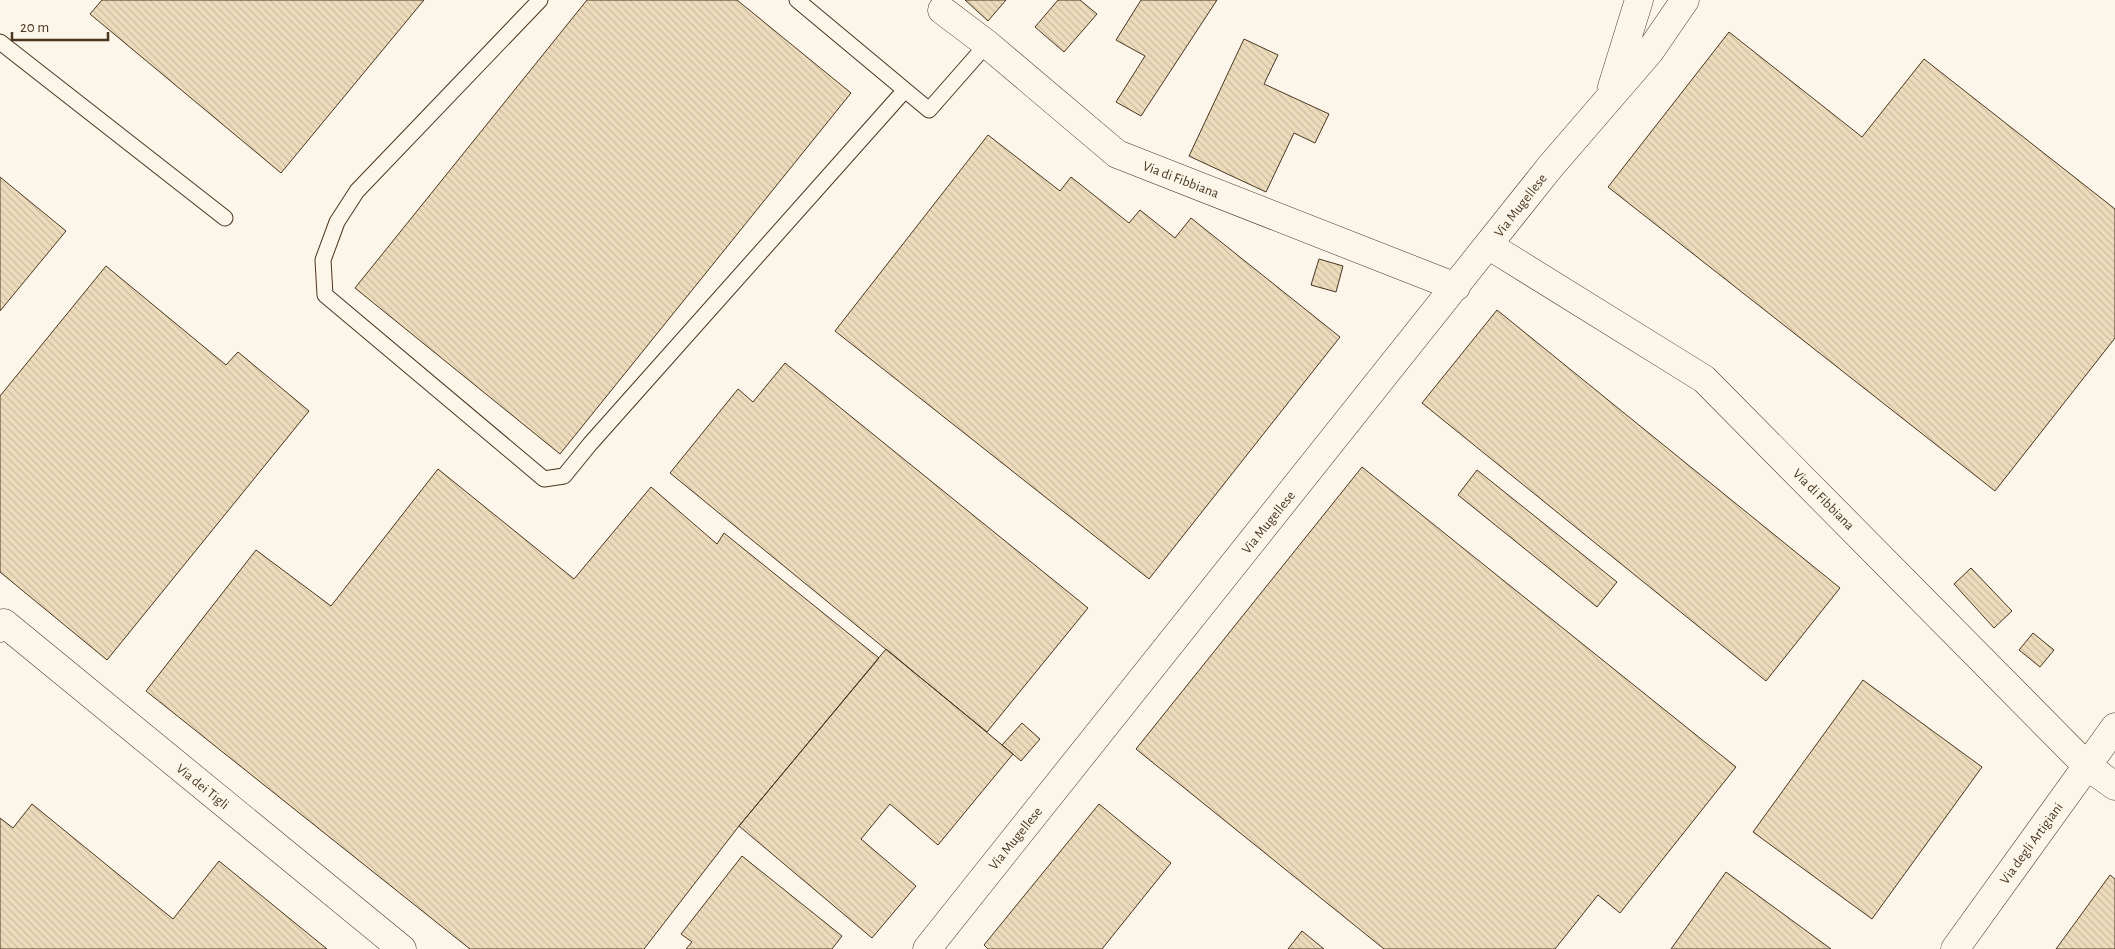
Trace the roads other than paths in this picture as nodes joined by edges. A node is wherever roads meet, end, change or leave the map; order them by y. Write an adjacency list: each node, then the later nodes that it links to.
1 (540, 0): 8 (lane)
2 (797, 0): 8 (lane)
3 (1639, 0): 9 (street, Via Mugellese)
4 (1685, 0): 9 (street, Via Mugellese)
5 (942, 10): 7 (street, Via di Fibbiana)
6 (0, 42): 10 (lane)
7 (987, 44): 8 (lane); 12 (street, Via di Fibbiana)
8 (905, 90)
9 (1610, 96): 11 (street, Via Mugellese)
10 (225, 218)
11 (1488, 245): 12 (street, Via Mugellese); 15 (street, Via di Fibbiana)
12 (1456, 287): 17 (street, Via Mugellese)
13 (2, 626): 18 (street, Via dei Tigli)
14 (2115, 727): 15 (street)
15 (2087, 766): 16 (street); 19 (street, Via degli Artigiani)
16 (2115, 786)
17 (936, 946)
18 (402, 949)
19 (1955, 949)

